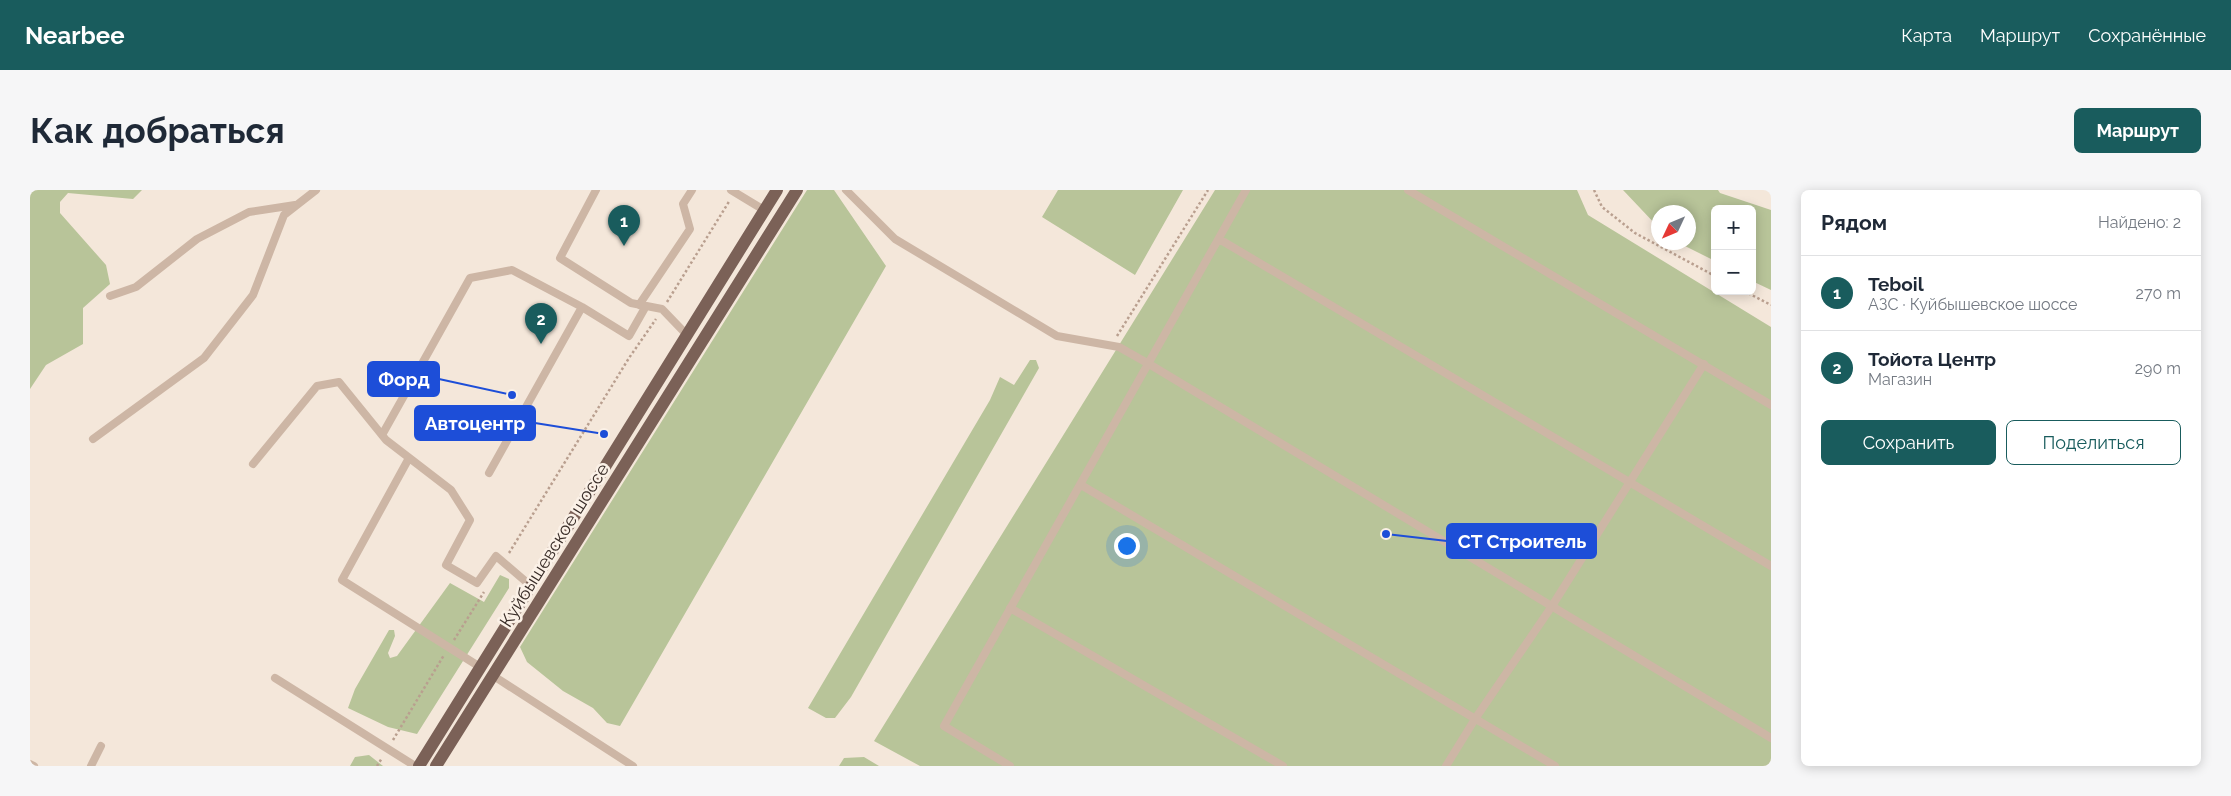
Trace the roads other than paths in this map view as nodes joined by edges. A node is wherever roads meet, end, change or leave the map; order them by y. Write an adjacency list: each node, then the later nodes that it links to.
1 (316, 190): 10 (lane)
2 (596, 190): 14 (lane)
3 (692, 190): 14 (lane)
4 (777, 190): 11 (main road, Куйбышевское шоссе)
5 (797, 190): 32 (main road, Куйбышевское шоссе)
6 (846, 190): 17 (lane)
7 (1246, 190): 12 (lane)
8 (1408, 190): 18 (lane)
9 (733, 191): 11 (lane)
10 (297, 205): 13 (lane); 21 (lane)
11 (764, 210): 16 (main road, Куйбышевское шоссе)
12 (1219, 238): 17 (lane); 25 (lane)
13 (110, 296)
14 (643, 306): 15 (lane); 16 (lane)
15 (582, 307): 20 (lane); 24 (lane)
16 (687, 335): 28 (main road, Куйбышевское шоссе)
17 (1150, 364): 26 (lane); 29 (lane)
18 (1704, 364): 19 (lane); 25 (lane)
19 (1771, 405)
20 (382, 434): 22 (lane); 23 (lane)
21 (94, 439)
22 (409, 458): 28 (lane); 31 (lane)
23 (254, 464)
24 (489, 473)
25 (1630, 484): 27 (lane); 29 (lane)
26 (1081, 485): 30 (lane); 34 (lane)
27 (1771, 566)
28 (531, 586): 31 (main road, Куйбышевское шоссе)
29 (1552, 606): 34 (lane); 35 (lane)
30 (1010, 608): 43 (lane); 44 (lane)
31 (480, 666): 40 (main road, Куйбышевское шоссе)
32 (492, 675): 41 (main road, Куйбышевское шоссе); 42 (lane)
33 (275, 678): 40 (lane)
34 (1475, 718): 45 (lane); 46 (lane)
35 (1771, 738)
36 (101, 746): 39 (lane)
37 (30, 764): 38 (lane)
38 (34, 766)
39 (91, 766)
40 (417, 766)
41 (436, 766)
42 (633, 766)
43 (1010, 766)
44 (1283, 766)
45 (1446, 766)
46 (1555, 766)

